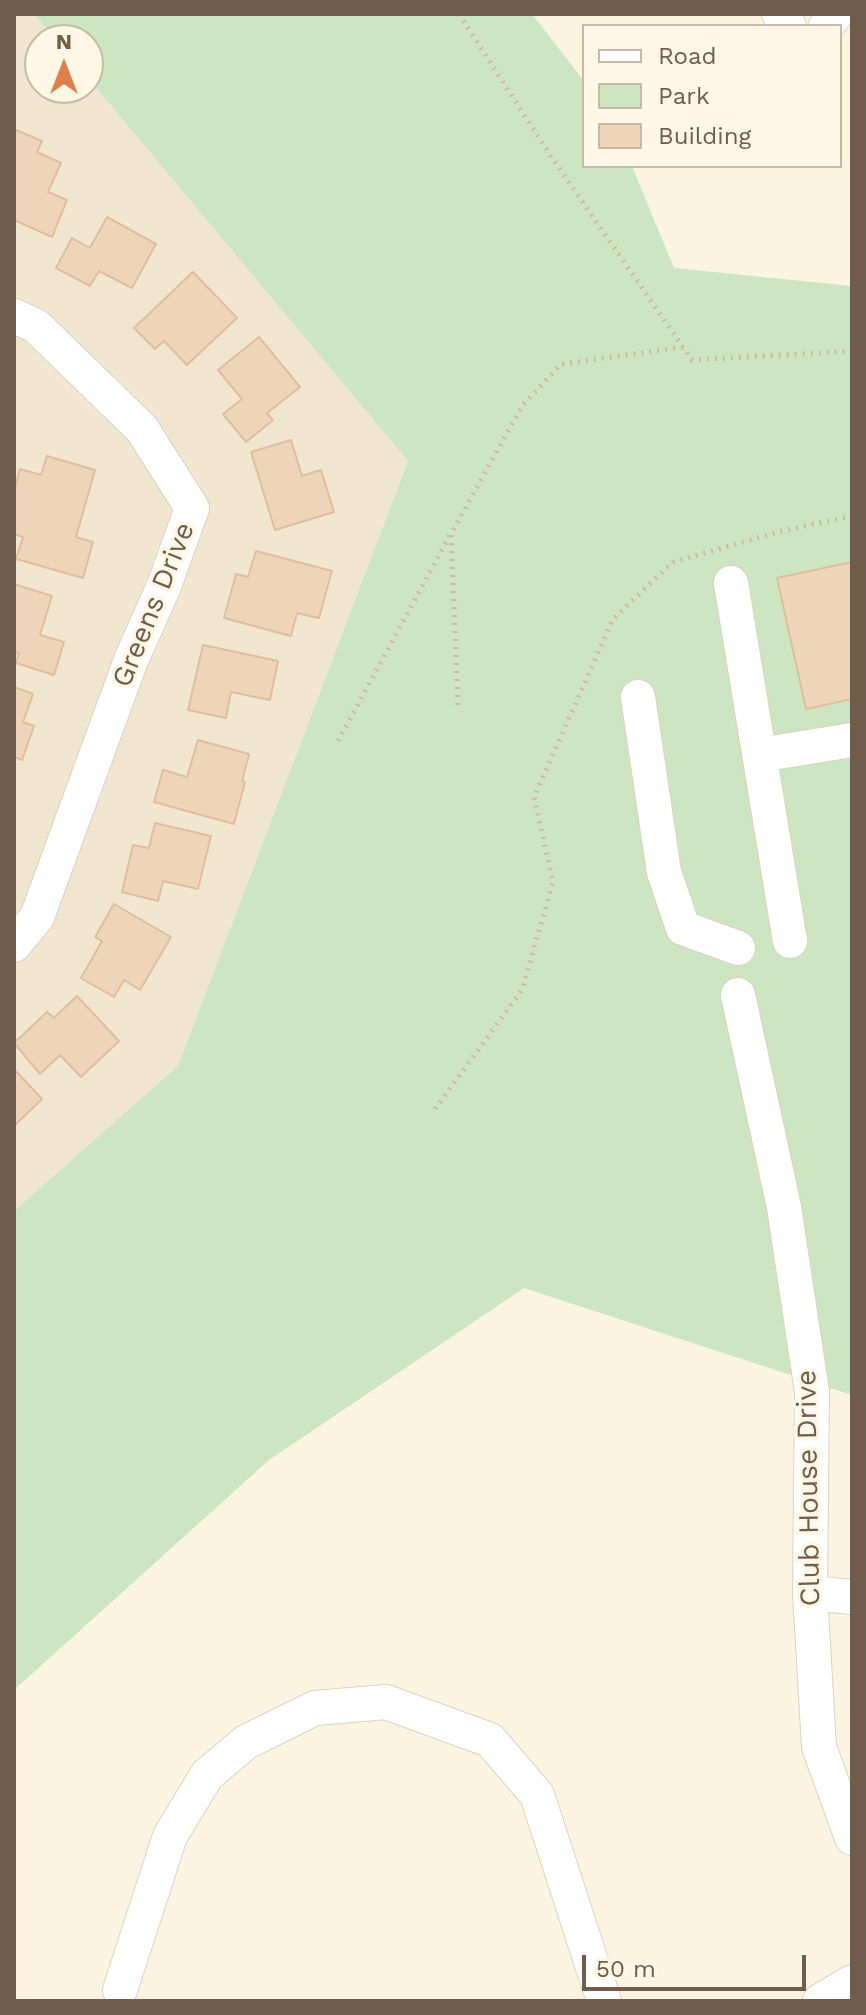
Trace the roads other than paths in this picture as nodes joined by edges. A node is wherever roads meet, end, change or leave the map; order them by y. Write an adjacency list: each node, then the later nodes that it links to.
1 (14, 316): 7 (street, Greens Drive)
2 (731, 583): 5 (street)
3 (638, 697): 8 (street)
4 (852, 740): 5 (street)
5 (760, 755): 6 (street)
6 (790, 941)
7 (14, 945)
8 (738, 948)
9 (738, 995): 10 (street, Club House Drive)
10 (810, 1593): 11 (street); 12 (street, Club House Drive)
11 (852, 1597)
12 (852, 1838)
13 (852, 1982): 16 (street)
14 (120, 1990): 15 (street)
15 (604, 2001)
16 (820, 2001)

